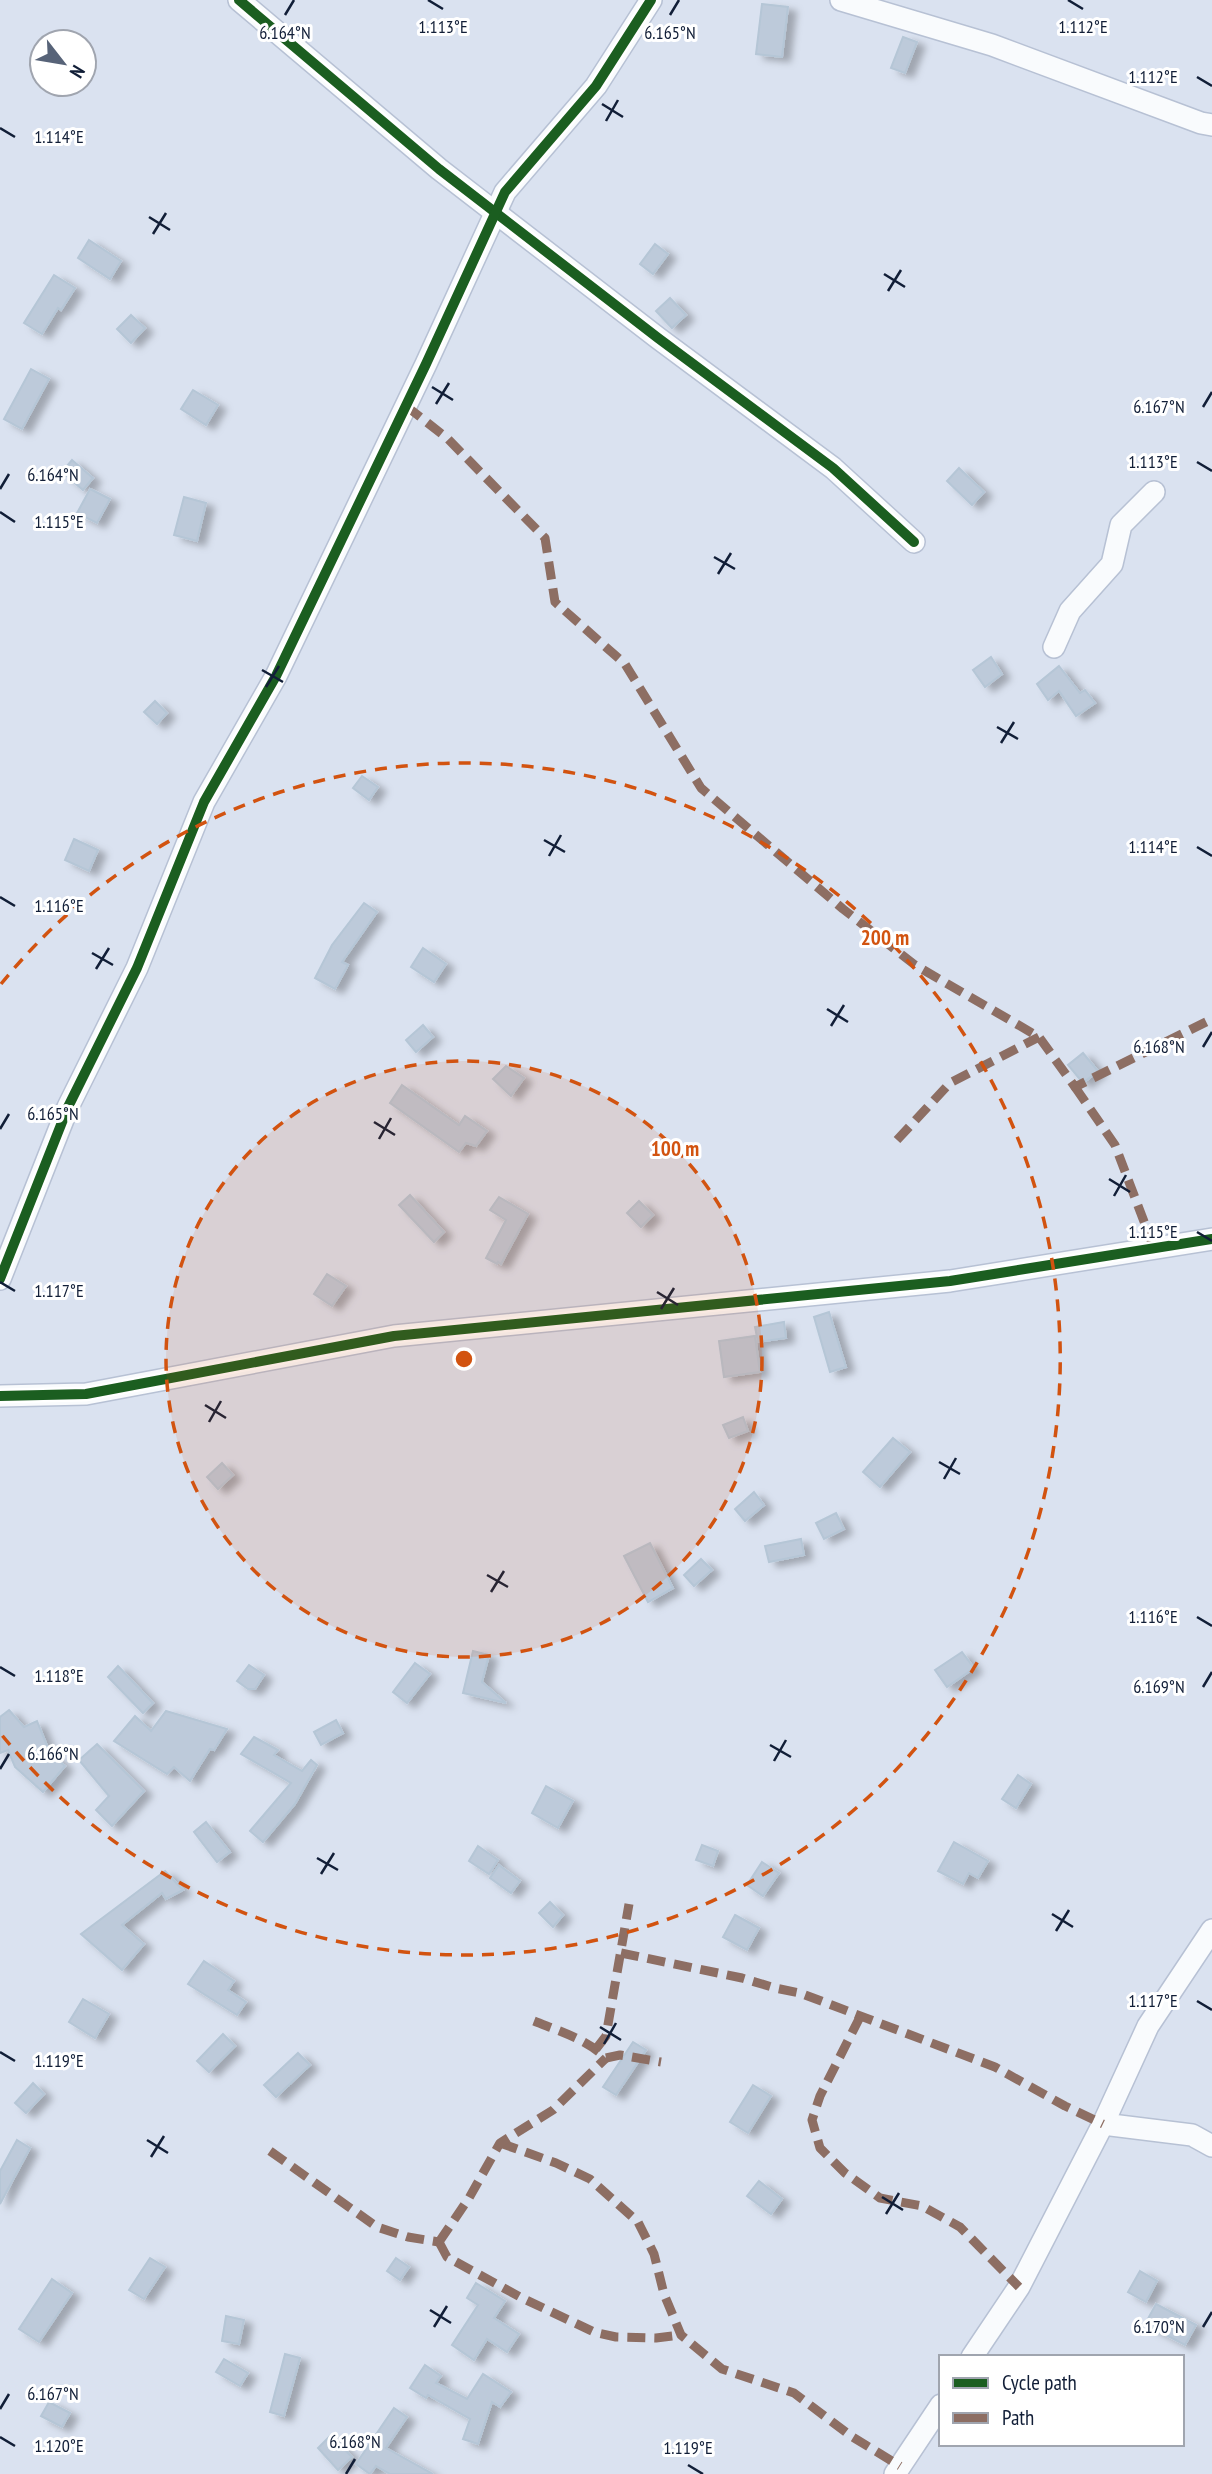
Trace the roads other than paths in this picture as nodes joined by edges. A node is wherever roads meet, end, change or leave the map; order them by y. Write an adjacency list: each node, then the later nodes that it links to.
1 (239, 0): 5 (street)
2 (651, 0): 5 (street)
3 (841, 0): 4 (street)
4 (1212, 125)
5 (496, 211): 7 (street); 10 (street)
6 (1154, 492): 8 (street)
7 (915, 542)
8 (1055, 647)
9 (1212, 1238): 11 (street)
10 (0, 1279)
11 (0, 1396)
12 (1212, 1930): 13 (street)
13 (1103, 2124): 14 (street); 15 (street)
14 (1212, 2146)
15 (973, 2355)
16 (939, 2408): 17 (street)
17 (895, 2474)

